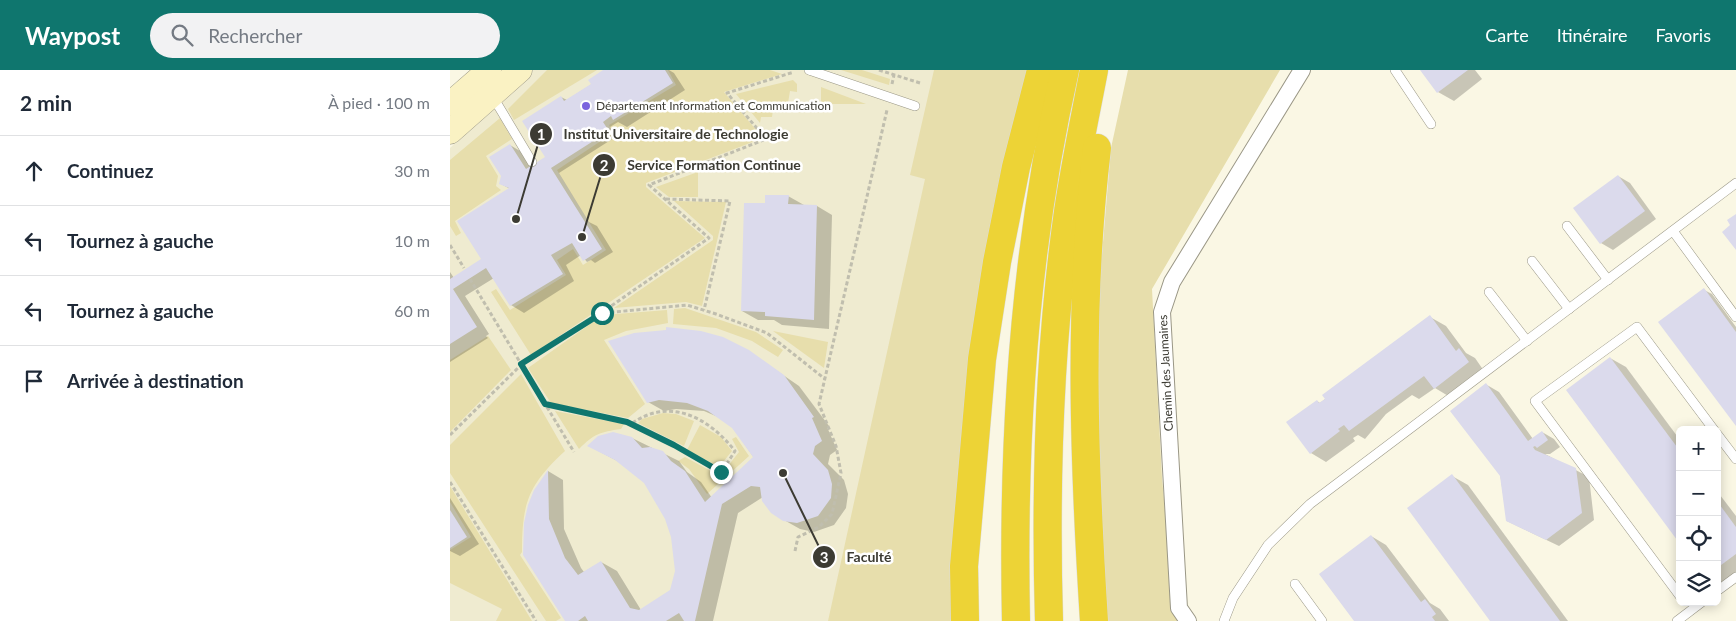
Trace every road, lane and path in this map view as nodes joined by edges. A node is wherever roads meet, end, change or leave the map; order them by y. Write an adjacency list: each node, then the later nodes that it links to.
1 (489, 70): 16 (main road)
2 (800, 70): 22 (path)
3 (809, 70): 15 (lane)
4 (879, 70): 12 (path)
5 (1041, 70): 55 (highway)
6 (1065, 70): 56 (highway)
7 (1094, 70): 57 (highway)
8 (1110, 70): 58 (highway)
9 (1302, 70): 59 (street, Chemin des Jaumaires)
10 (1394, 70): 18 (lane)
11 (516, 73): 14 (main road)
12 (894, 75): 13 (path); 15 (path)
13 (920, 84)
14 (493, 96): 19 (main road); 20 (lane)
15 (889, 98): 17 (lane); 37 (path)
16 (450, 104)
17 (915, 106)
18 (1431, 124)
19 (450, 132)
20 (532, 162)
21 (1736, 184): 24 (lane)
22 (664, 199): 32 (path); 33 (path)
23 (1567, 226): 29 (lane)
24 (1673, 231): 29 (lane); 34 (lane)
25 (450, 245): 27 (path)
26 (1532, 261): 31 (lane)
27 (464, 268)
28 (470, 279): 36 (path)
29 (1608, 280): 31 (lane)
30 (1489, 292): 35 (lane)
31 (1569, 309): 35 (lane)
32 (704, 310): 33 (path); 37 (path)
33 (602, 313): 36 (path)
34 (1736, 317)
35 (1528, 341): 60 (lane)
36 (521, 364): 38 (path); 41 (path)
37 (825, 379): 46 (path)
38 (545, 404): 39 (path); 43 (path)
39 (631, 424): 39 (path)
40 (1711, 426): 50 (lane)
41 (450, 435)
42 (1721, 439): 44 (lane)
43 (574, 452)
44 (1736, 459)
45 (450, 482): 54 (path)
46 (795, 551)
47 (1736, 577): 49 (lane)
48 (1295, 584): 61 (lane)
49 (1721, 588)
50 (1676, 591)
51 (1687, 606): 53 (lane)
52 (1697, 606): 53 (lane)
53 (1690, 611): 62 (lane)
54 (536, 621)
55 (964, 621)
56 (1016, 621)
57 (1049, 621)
58 (1094, 621)
59 (1188, 621)
60 (1224, 621)
61 (1322, 621)
62 (1677, 621)

